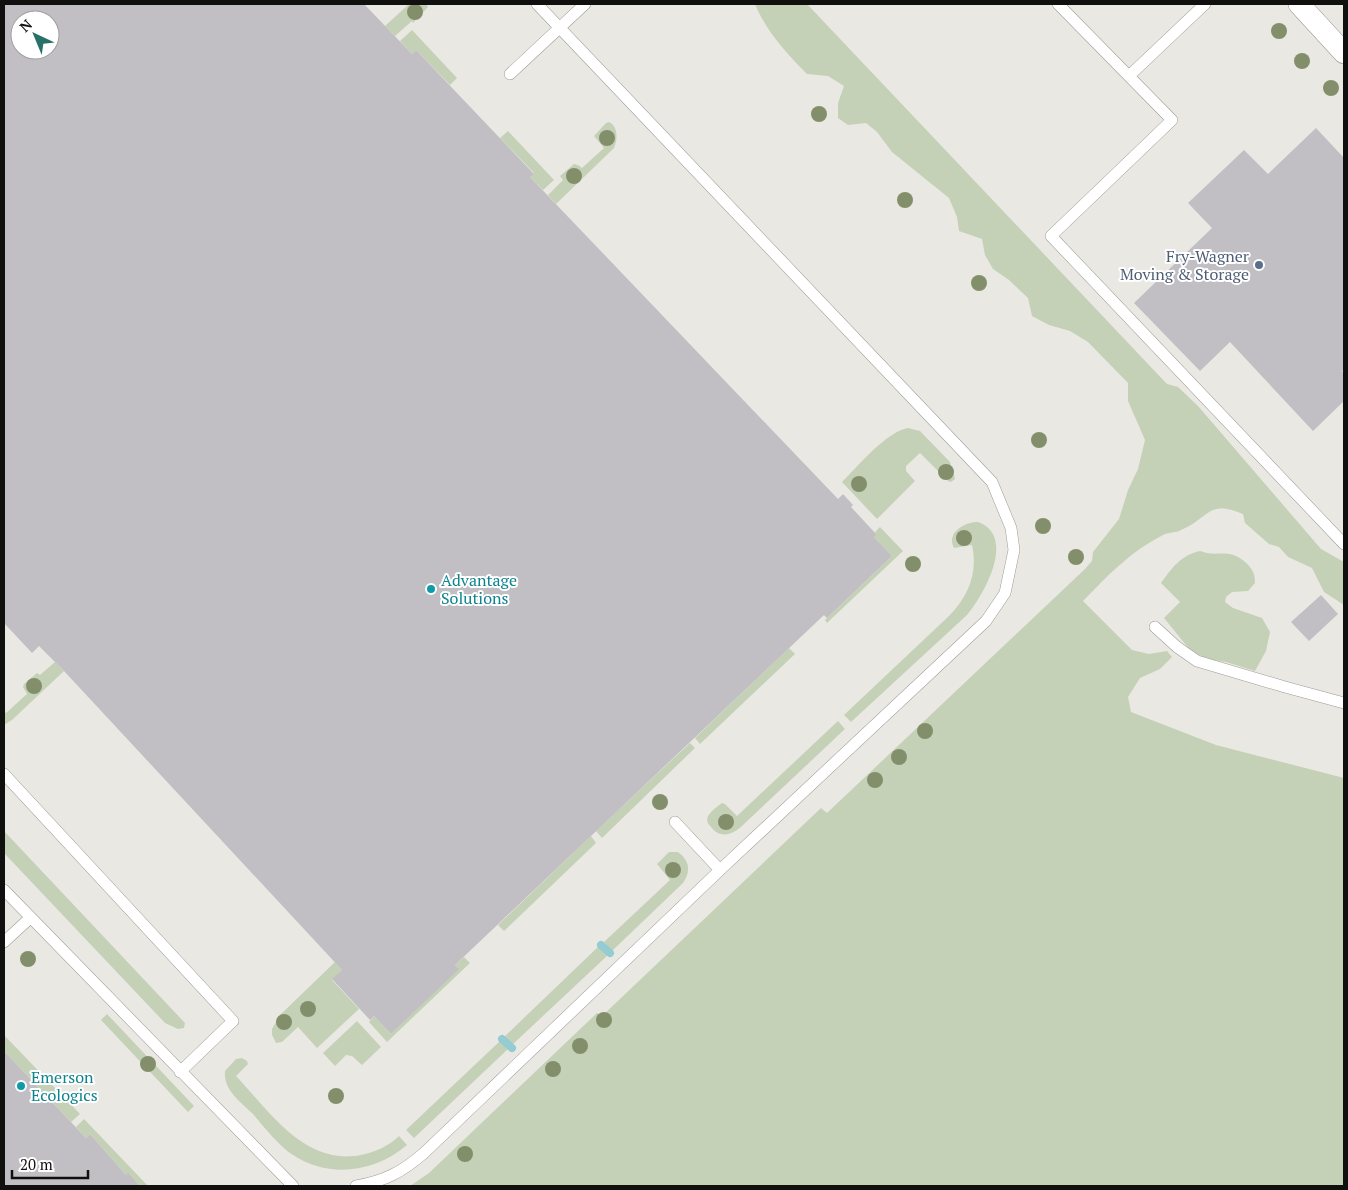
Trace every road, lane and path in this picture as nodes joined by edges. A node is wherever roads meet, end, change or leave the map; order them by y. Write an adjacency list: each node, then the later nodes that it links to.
1 (537, 4): 6 (lane)
2 (585, 4): 6 (lane)
3 (1058, 4): 9 (lane)
4 (1205, 4): 9 (lane)
5 (1299, 4): 7 (street)
6 (560, 28): 8 (lane); 15 (lane)
7 (1344, 53)
8 (510, 74)
9 (1129, 76): 10 (lane)
10 (1344, 544)
11 (1155, 627): 12 (lane)
12 (1344, 703)
13 (4, 774): 19 (lane)
14 (675, 822): 15 (lane)
15 (720, 870): 21 (lane)
16 (4, 890): 17 (lane)
17 (30, 918): 18 (lane); 19 (lane)
18 (4, 942)
19 (180, 1072): 20 (lane)
20 (293, 1186)
21 (356, 1186)

